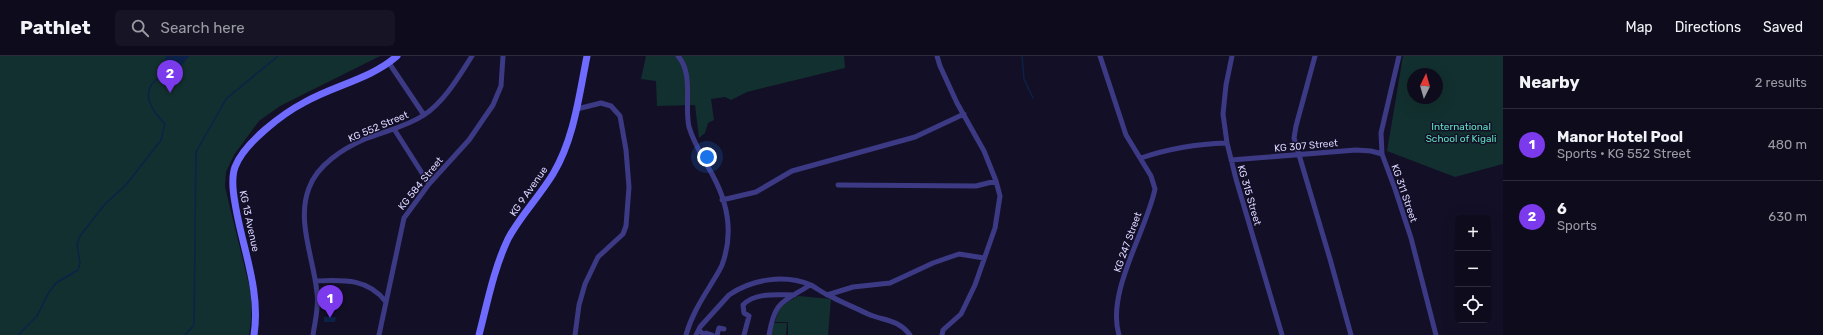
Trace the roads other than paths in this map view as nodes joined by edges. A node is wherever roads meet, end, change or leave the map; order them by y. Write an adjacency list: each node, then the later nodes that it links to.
1 (397, 56): 11 (street, KG 13 Avenue)
2 (472, 56): 14 (street, KG 552 Street)
3 (503, 56): 22 (street, KG 584 Street)
4 (587, 56): 12 (street, KG 9 Avenue)
5 (678, 56): 24 (street)
6 (937, 56): 13 (street)
7 (1100, 56): 19 (street, KG 247 Street)
8 (1232, 56): 16 (street, KG 315 Street)
9 (1315, 56): 18 (street)
10 (1399, 56): 17 (street, KG 311 Street)
11 (389, 63): 14 (street); 33 (street, KG 13 Avenue)
12 (577, 109): 36 (street, KG 9 Avenue); 37 (street)
13 (964, 114): 21 (street); 24 (street)
14 (424, 115): 15 (street, KG 552 Street)
15 (394, 129): 22 (street); 26 (street, KG 552 Street)
16 (1227, 143): 19 (street); 20 (street, KG 315 Street)
17 (1382, 154): 18 (street, KG 307 Street); 49 (street, KG 311 Street)
18 (1299, 155): 20 (street, KG 307 Street); 48 (street)
19 (1141, 158): 46 (street, KG 247 Street)
20 (1231, 160): 47 (street, KG 315 Street)
21 (996, 181): 23 (street); 25 (street)
22 (429, 184): 30 (street, KG 584 Street)
23 (838, 185)
24 (722, 200): 38 (street)
25 (984, 258): 29 (street); 45 (street)
26 (316, 281): 30 (street); 34 (street, KG 552 Street)
27 (810, 285): 28 (street); 29 (street); 32 (street)
28 (794, 295): 42 (street); 43 (street)
29 (827, 295): 44 (street)
30 (386, 302): 35 (street, KG 584 Street)
31 (724, 329): 41 (street)
32 (699, 330): 39 (street); 40 (street)
33 (254, 335)
34 (313, 335)
35 (379, 335)
36 (479, 335)
37 (575, 335)
38 (686, 335)
39 (696, 335)
40 (712, 335)
41 (717, 335)
42 (744, 335)
43 (769, 335)
44 (910, 335)
45 (942, 335)
46 (1119, 335)
47 (1282, 335)
48 (1351, 335)
49 (1436, 335)

